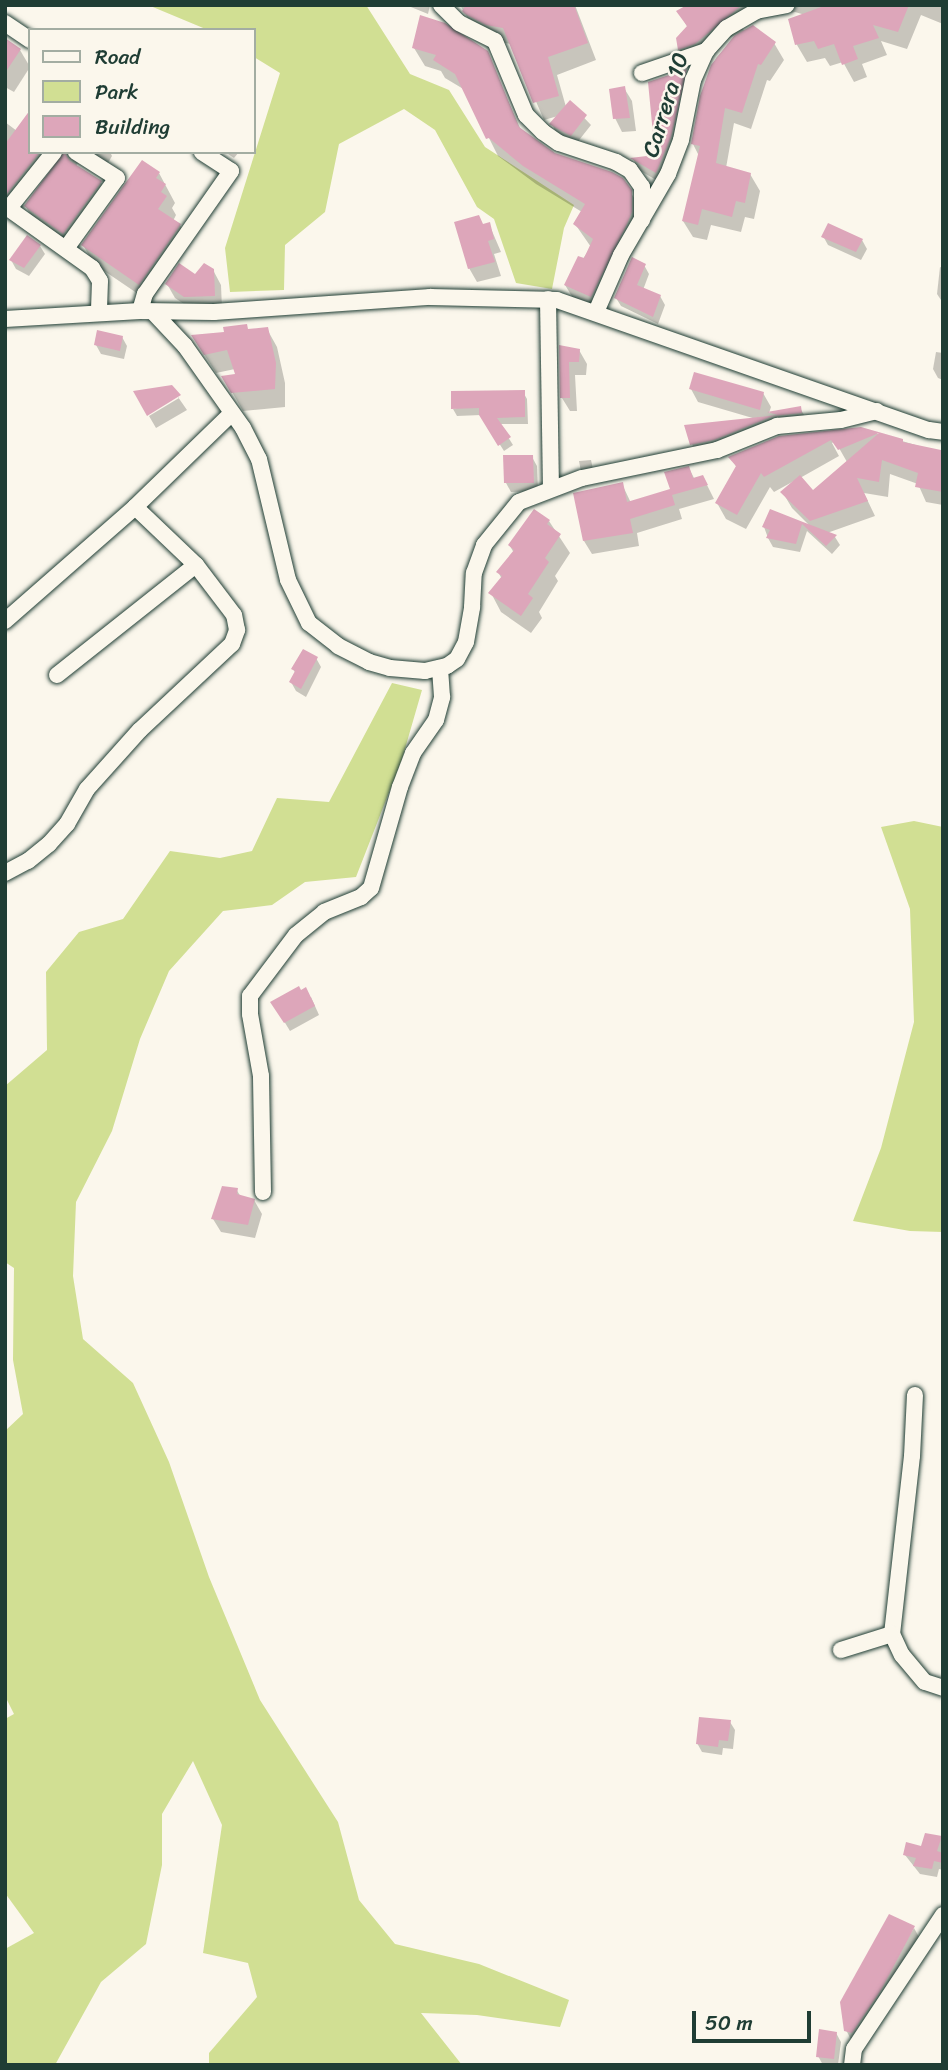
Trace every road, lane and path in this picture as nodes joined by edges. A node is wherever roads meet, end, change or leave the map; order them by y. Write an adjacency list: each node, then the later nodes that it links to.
1 (786, 5): 5 (street, Carrera 10)
2 (443, 9): 11 (street)
3 (5, 23): 4 (street)
4 (28, 39)
5 (706, 51): 6 (street); 11 (street, Carrera 10)
6 (642, 72)
7 (52, 154): 10 (street)
8 (79, 154): 12 (street)
9 (205, 154): 14 (street)
10 (7, 207): 12 (street)
11 (642, 221): 15 (street, Carrera 10)
12 (66, 247): 16 (street)
13 (548, 299): 14 (street); 15 (street); 21 (street)
14 (147, 312): 16 (street); 19 (street)
15 (596, 312): 18 (street)
16 (99, 313): 17 (street)
17 (5, 319)
18 (877, 411): 20 (street); 21 (street)
19 (232, 413): 22 (street); 25 (street)
20 (943, 432)
21 (551, 487): 25 (street)
22 (135, 507): 23 (street); 24 (street)
23 (196, 565): 26 (street); 27 (street)
24 (5, 621)
25 (440, 668): 28 (street)
26 (57, 675)
27 (5, 873)
28 (263, 1192)
29 (915, 1395): 30 (street)
30 (892, 1634): 31 (street); 32 (street)
31 (841, 1650)
32 (943, 1688)
33 (943, 1915): 34 (street)
34 (852, 2065)

